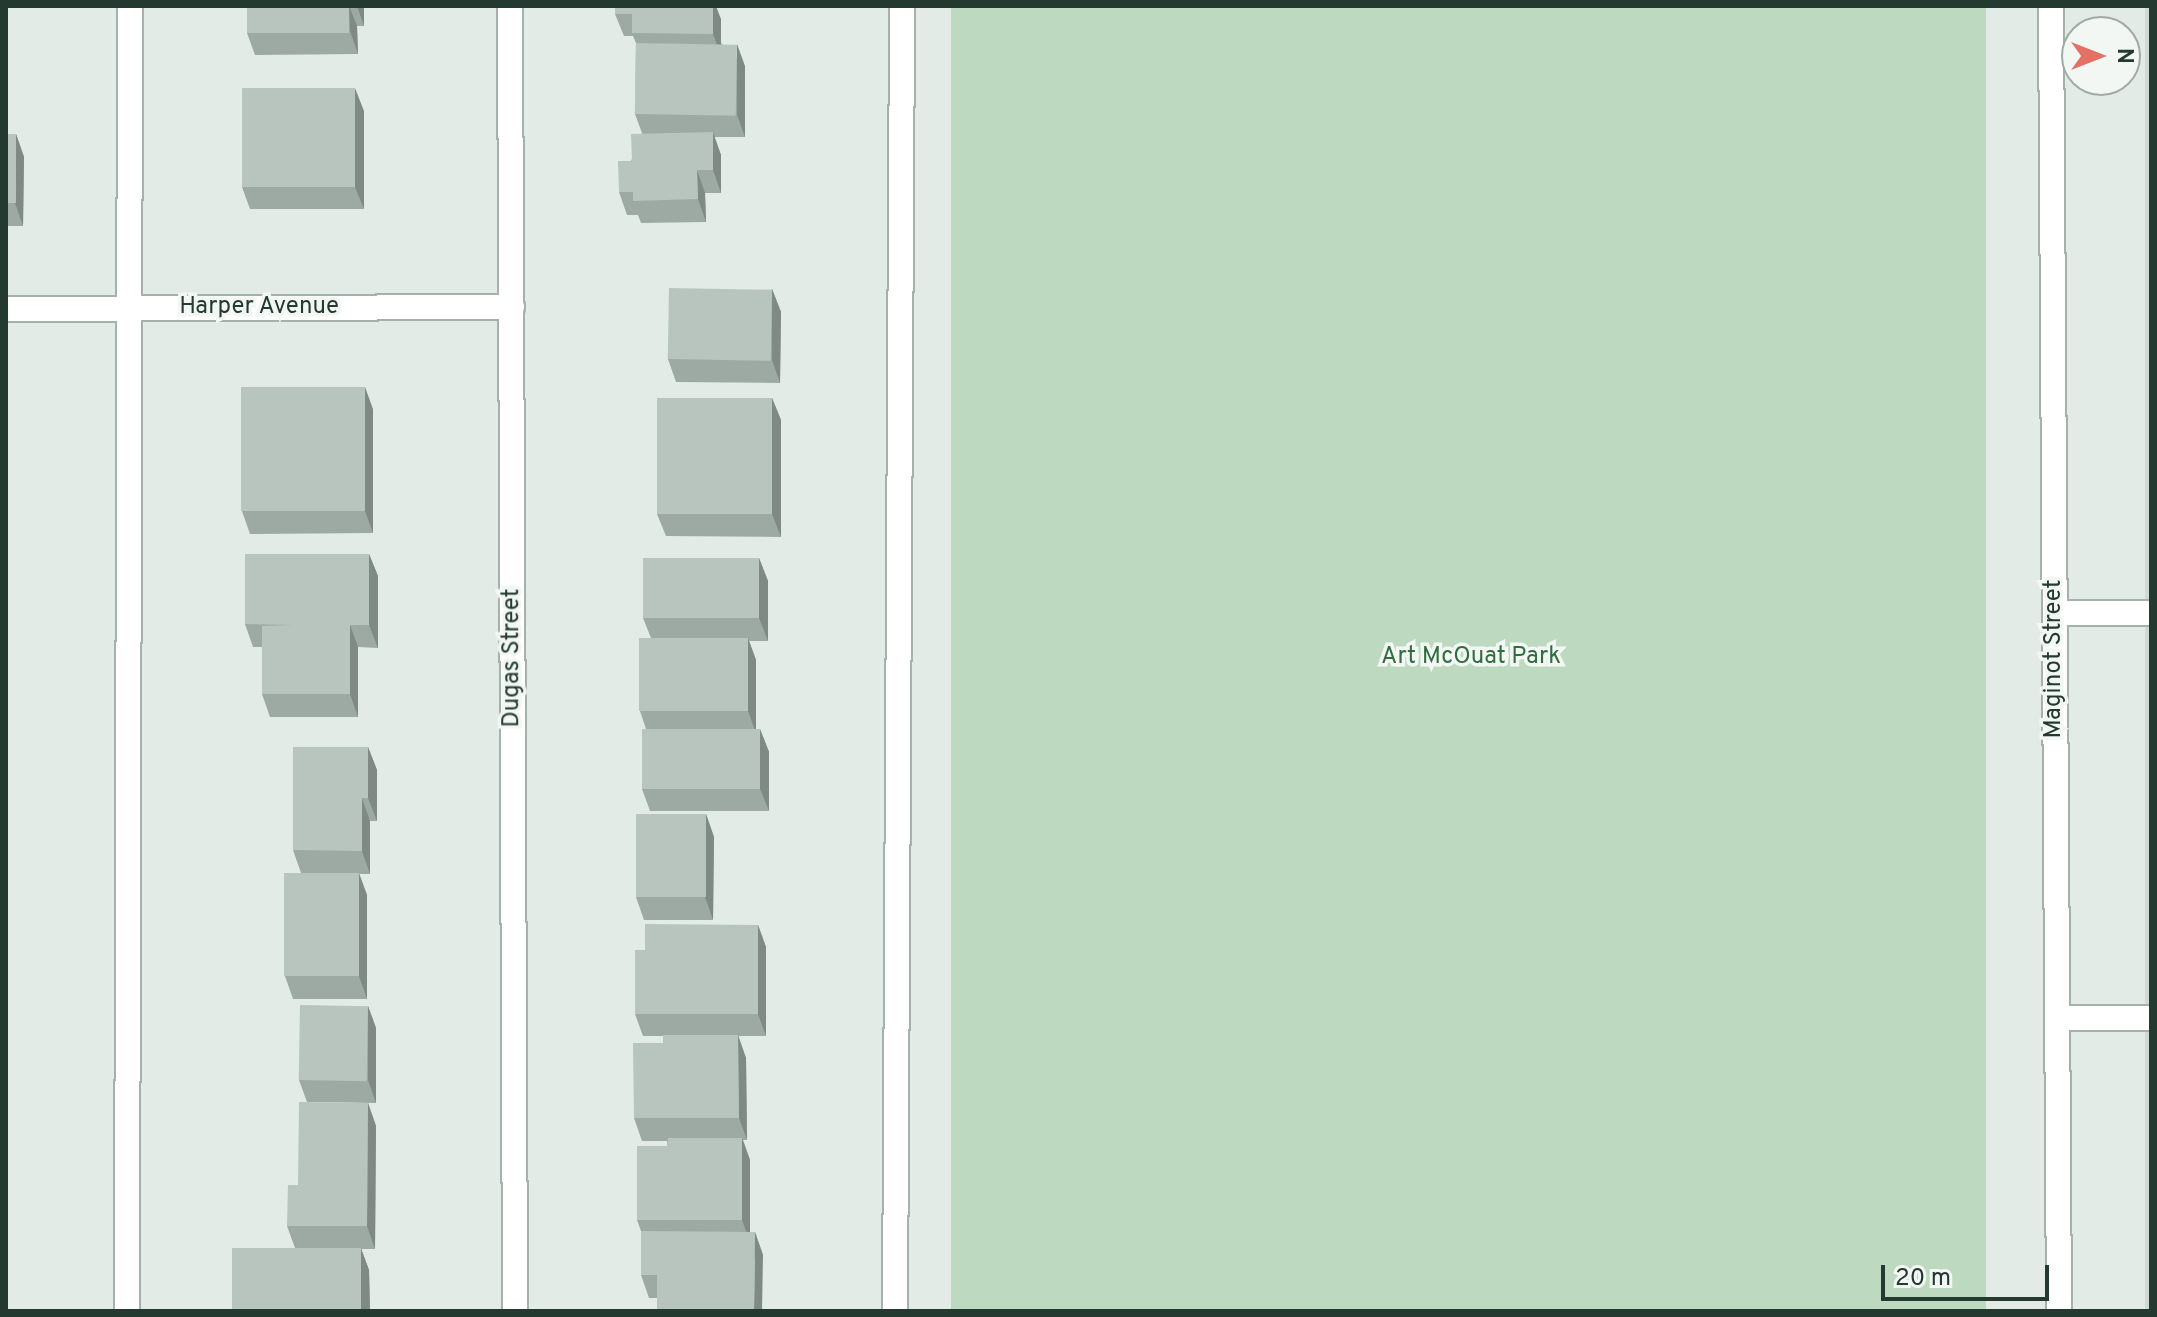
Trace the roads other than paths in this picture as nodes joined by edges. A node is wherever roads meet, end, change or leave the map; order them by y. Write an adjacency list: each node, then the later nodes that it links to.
1 (130, 6): 7 (street)
2 (510, 6): 5 (street, Dugas Street)
3 (902, 6): 14 (street)
4 (2051, 6): 8 (street, Maginot Street)
5 (512, 307): 7 (street, Harper Avenue); 13 (street, Dugas Street)
6 (6, 309): 7 (street, Harper Avenue)
7 (130, 309): 12 (street)
8 (2055, 613): 9 (street); 10 (street, Maginot Street)
9 (2151, 613)
10 (2057, 1018): 11 (street); 15 (street, Maginot Street)
11 (2151, 1018)
12 (127, 1311)
13 (515, 1311)
14 (895, 1311)
15 (2059, 1311)

